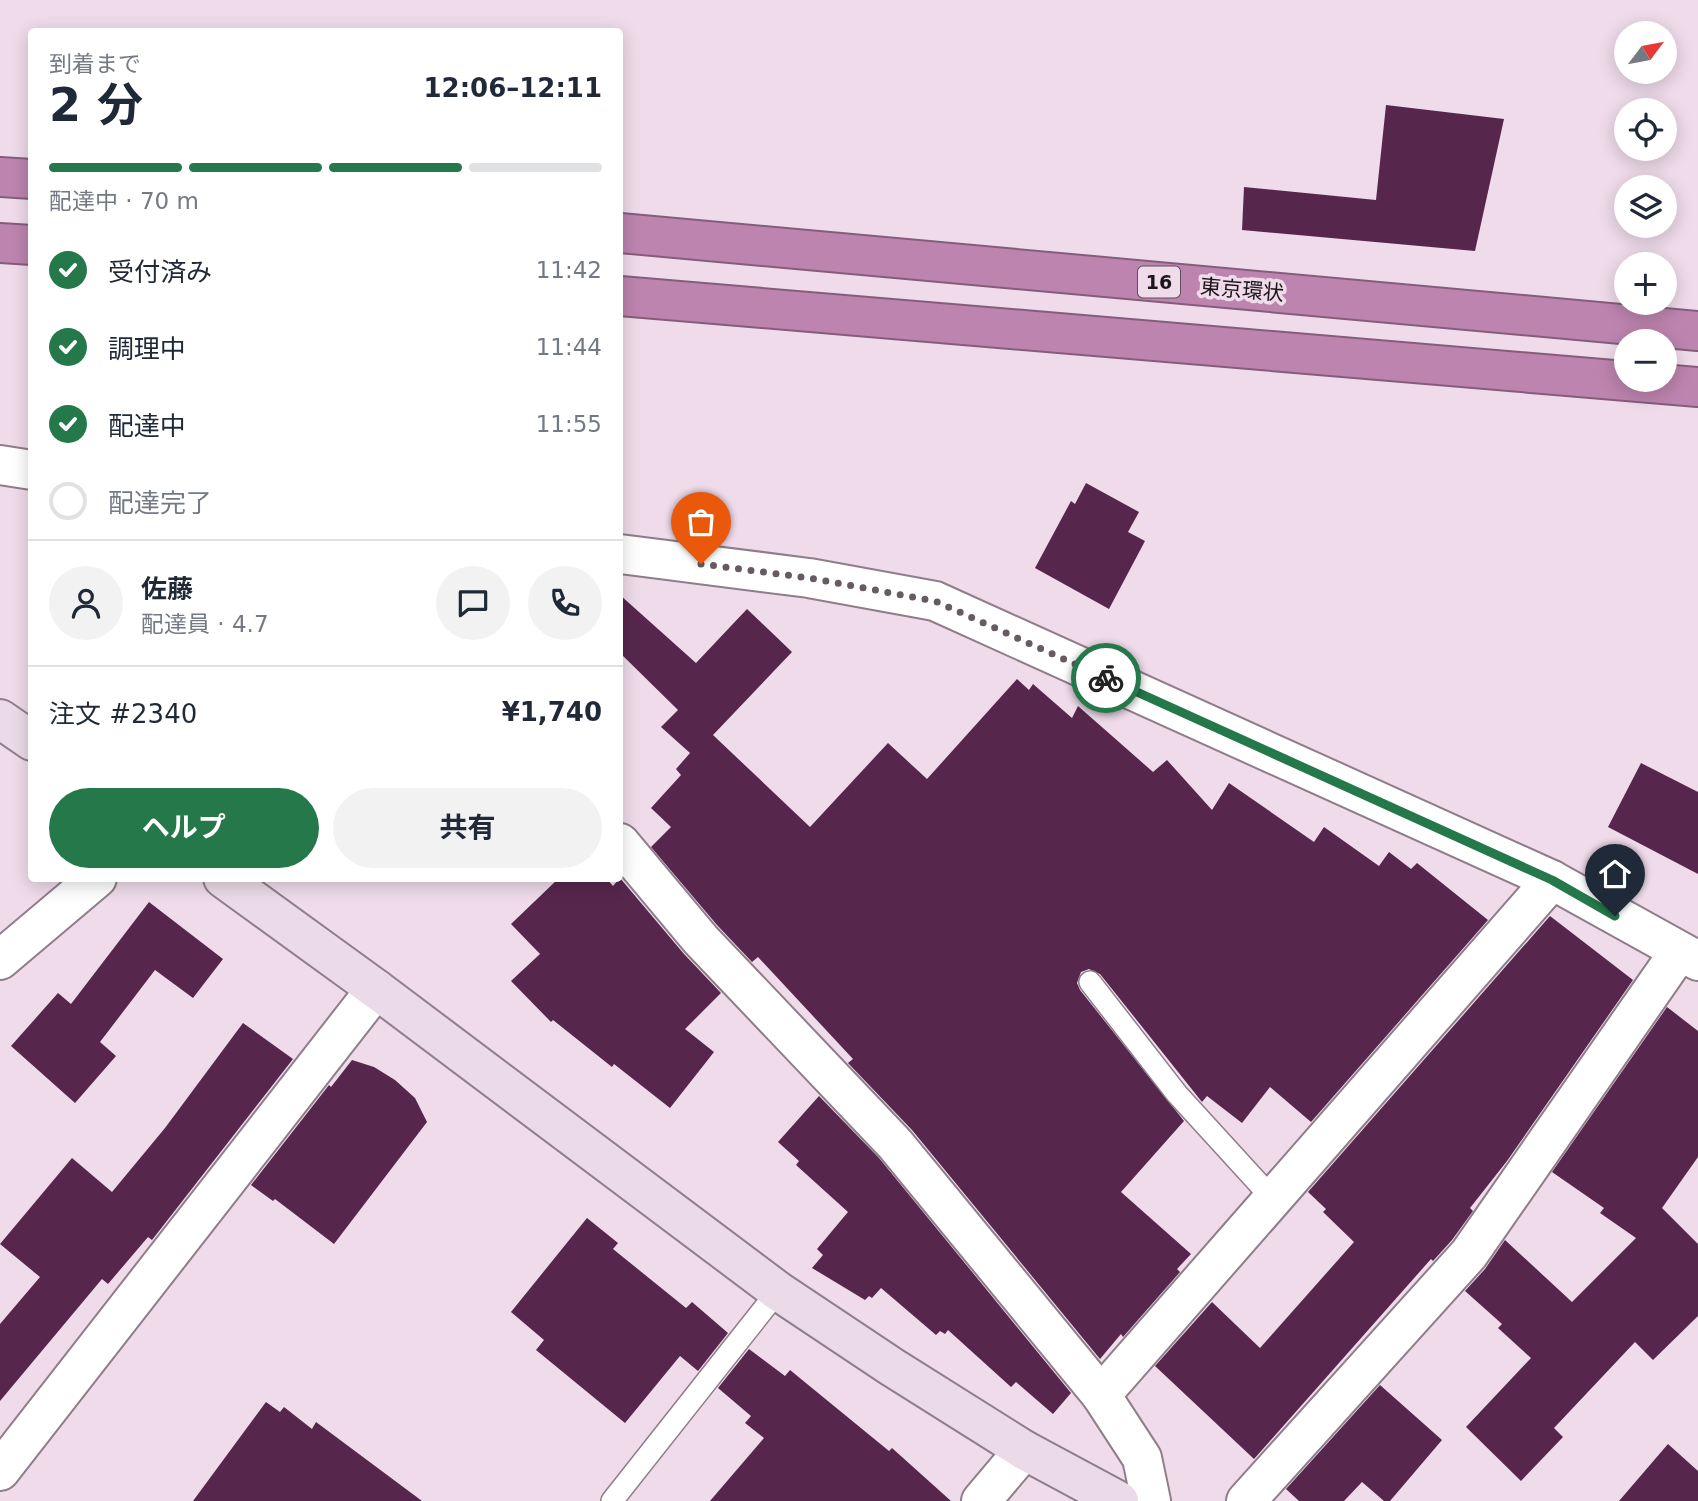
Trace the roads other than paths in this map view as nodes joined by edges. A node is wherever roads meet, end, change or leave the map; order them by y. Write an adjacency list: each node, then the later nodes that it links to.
1 (0, 177): 2 (highway)
2 (28, 179)
3 (623, 233): 7 (highway, 東京環状 / 16)
4 (0, 243): 5 (highway)
5 (28, 246)
6 (623, 296): 8 (highway)
7 (1698, 331)
8 (1698, 387)
9 (0, 465): 10 (street)
10 (28, 469)
11 (623, 554): 15 (street)
12 (0, 719): 13 (street)
13 (28, 738)
14 (623, 847): 24 (street)
15 (1552, 880): 18 (street); 22 (street)
16 (92, 882): 19 (street)
17 (229, 882): 21 (street)
18 (1689, 956): 31 (street)
19 (0, 960)
20 (1090, 982): 22 (lane)
21 (376, 989): 23 (street); 26 (street)
22 (1272, 1198): 24 (street)
23 (778, 1291): 25 (street); 27 (lane)
24 (1101, 1395): 30 (street)
25 (1024, 1450): 28 (street); 29 (street)
26 (0, 1471)
27 (612, 1501)
28 (981, 1501)
29 (1119, 1501)
30 (1151, 1501)
31 (1246, 1501)

